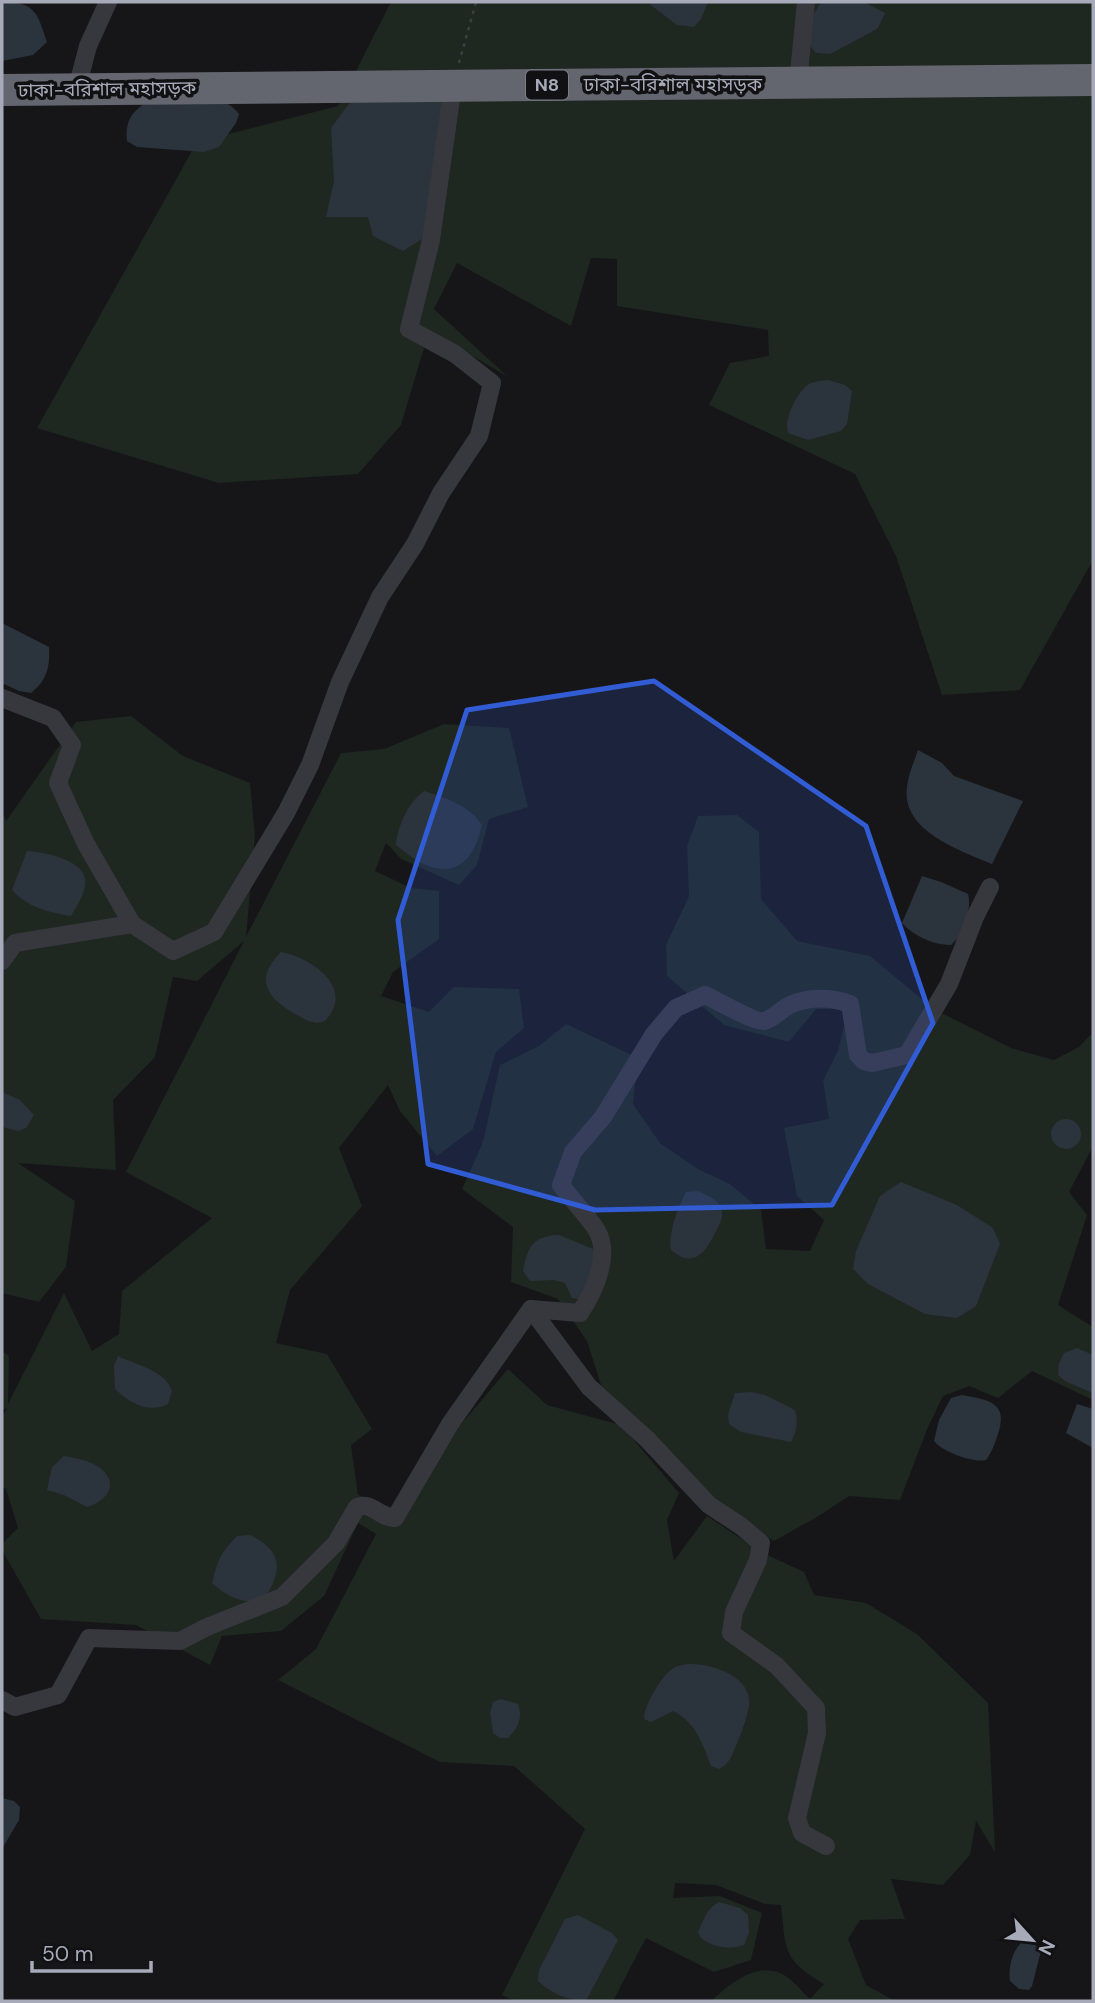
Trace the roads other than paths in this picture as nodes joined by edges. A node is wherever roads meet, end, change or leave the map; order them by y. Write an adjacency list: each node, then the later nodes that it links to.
1 (108, 2): 6 (street)
2 (806, 2): 4 (street)
3 (1093, 80): 4 (highway, ঢাকা-বরিশাল মহাসড়ক / N8)
4 (798, 83): 5 (highway, ঢাকা-বরিশাল মহাসড়ক / N8)
5 (453, 85): 6 (highway, ঢাকা-বরিশাল মহাসড়ক / N8); 10 (street)
6 (77, 88): 7 (highway, ঢাকা-বরিশাল মহাসড়ক / N8)
7 (2, 90)
8 (2, 698): 10 (street)
9 (990, 887): 12 (street)
10 (132, 924): 11 (street)
11 (2, 961)
12 (531, 1309): 13 (street); 14 (street)
13 (2, 1700)
14 (826, 1846)

